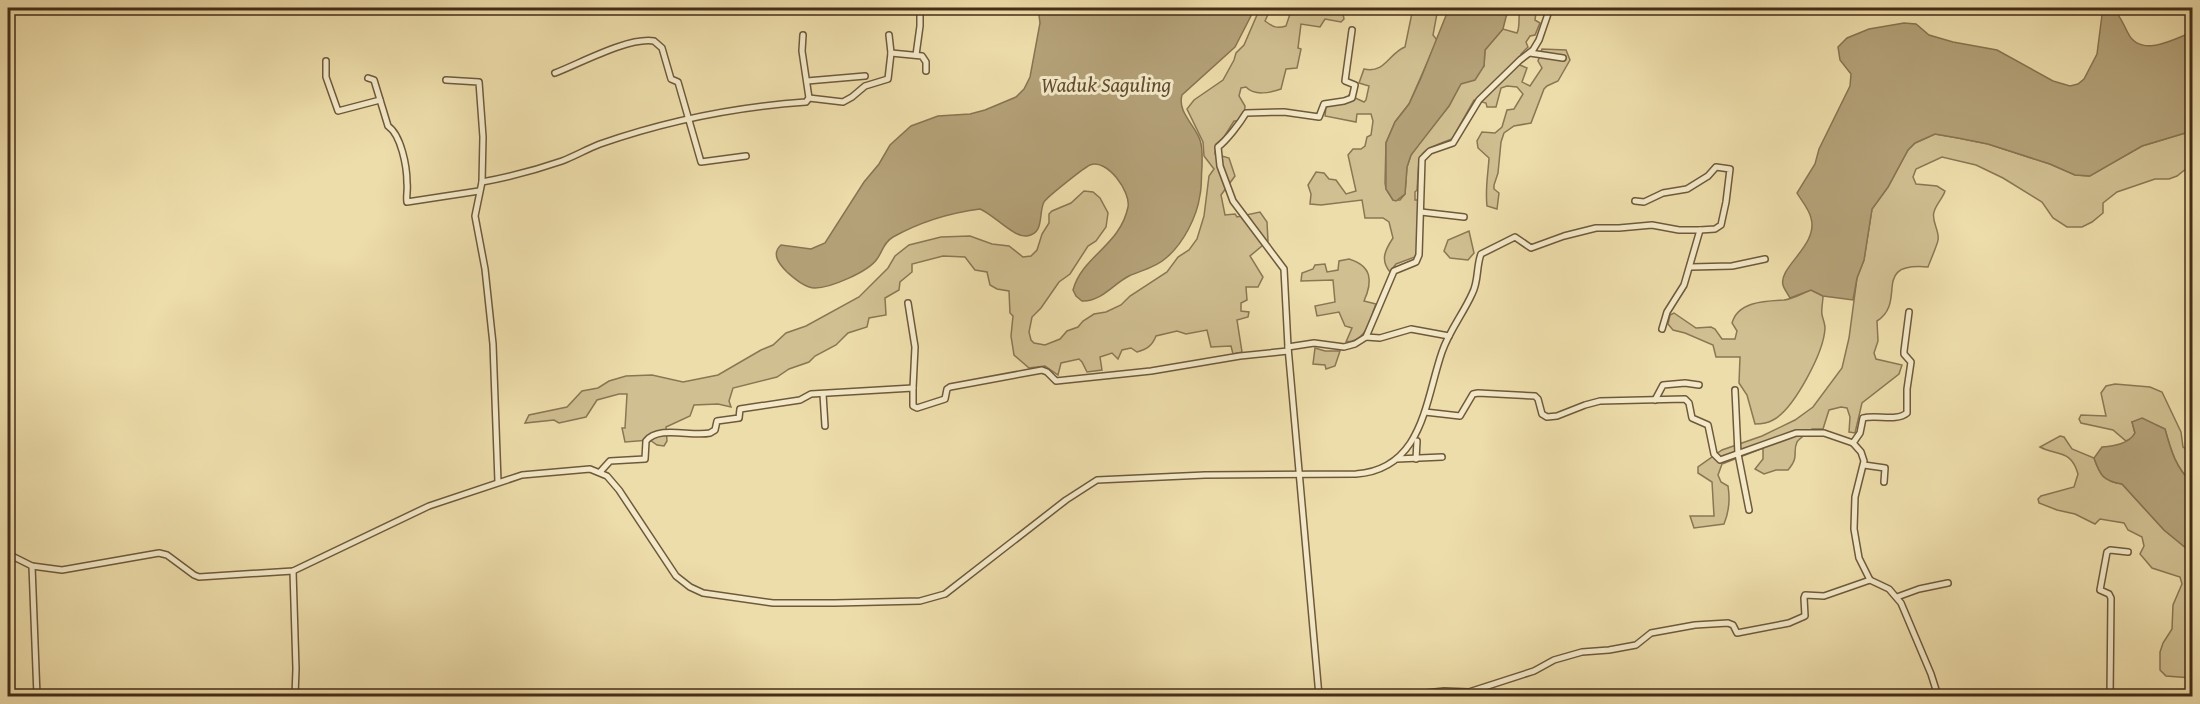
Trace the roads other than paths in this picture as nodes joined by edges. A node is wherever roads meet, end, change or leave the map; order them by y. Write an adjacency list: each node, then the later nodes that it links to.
1 (920, 8): 8 (street)
2 (1550, 8): 6 (street)
3 (1352, 30): 34 (street)
4 (803, 35): 16 (street)
5 (889, 35): 7 (street)
6 (1530, 52): 9 (street); 24 (street)
7 (891, 53): 8 (street); 17 (street)
8 (916, 55): 11 (street)
9 (1563, 58)
10 (326, 61): 18 (street)
11 (926, 71)
12 (555, 73): 19 (street)
13 (865, 76): 16 (street)
14 (368, 78): 18 (street)
15 (446, 80): 21 (street)
16 (807, 81): 17 (street)
17 (809, 98): 19 (street)
18 (380, 100): 22 (street)
19 (687, 118): 20 (street); 21 (street)
20 (746, 156)
21 (482, 182): 22 (street)
22 (479, 191): 51 (street)
23 (1635, 201): 26 (street)
24 (1421, 212): 25 (street); 33 (street)
25 (1464, 217)
26 (1700, 230): 28 (street); 32 (street)
27 (1765, 259): 28 (street)
28 (1691, 267): 31 (street)
29 (908, 303): 36 (street)
30 (1909, 312): 43 (street)
31 (1662, 329)
32 (1449, 336): 33 (street); 40 (street)
33 (1366, 337): 34 (street)
34 (1288, 349): 36 (street); 50 (street)
35 (1699, 386): 39 (street)
36 (913, 388): 38 (street)
37 (1735, 390): 44 (street)
38 (823, 394): 41 (street); 49 (street)
39 (1655, 400): 40 (street); 44 (street)
40 (1425, 412): 46 (street)
41 (825, 426)
42 (1417, 441): 47 (street)
43 (1853, 442): 44 (street); 48 (street)
44 (1738, 454): 53 (street)
45 (1442, 457): 47 (street)
46 (1397, 459): 47 (street); 50 (street)
47 (1416, 459)
48 (1864, 465): 52 (street); 58 (street)
49 (600, 472): 50 (street); 51 (street)
50 (1299, 473): 64 (street)
51 (498, 482): 57 (street)
52 (1884, 482)
53 (1749, 510)
54 (2128, 552): 67 (street)
55 (8, 554): 56 (street)
56 (32, 566): 57 (street); 61 (street)
57 (292, 571): 63 (street)
58 (1870, 580): 60 (street); 65 (street)
59 (1948, 583): 60 (street)
60 (1897, 597): 66 (street)
61 (37, 695): 62 (street)
62 (16, 696)
63 (295, 696)
64 (1319, 696)
65 (1398, 696)
66 (1938, 696)
67 (2110, 696)

